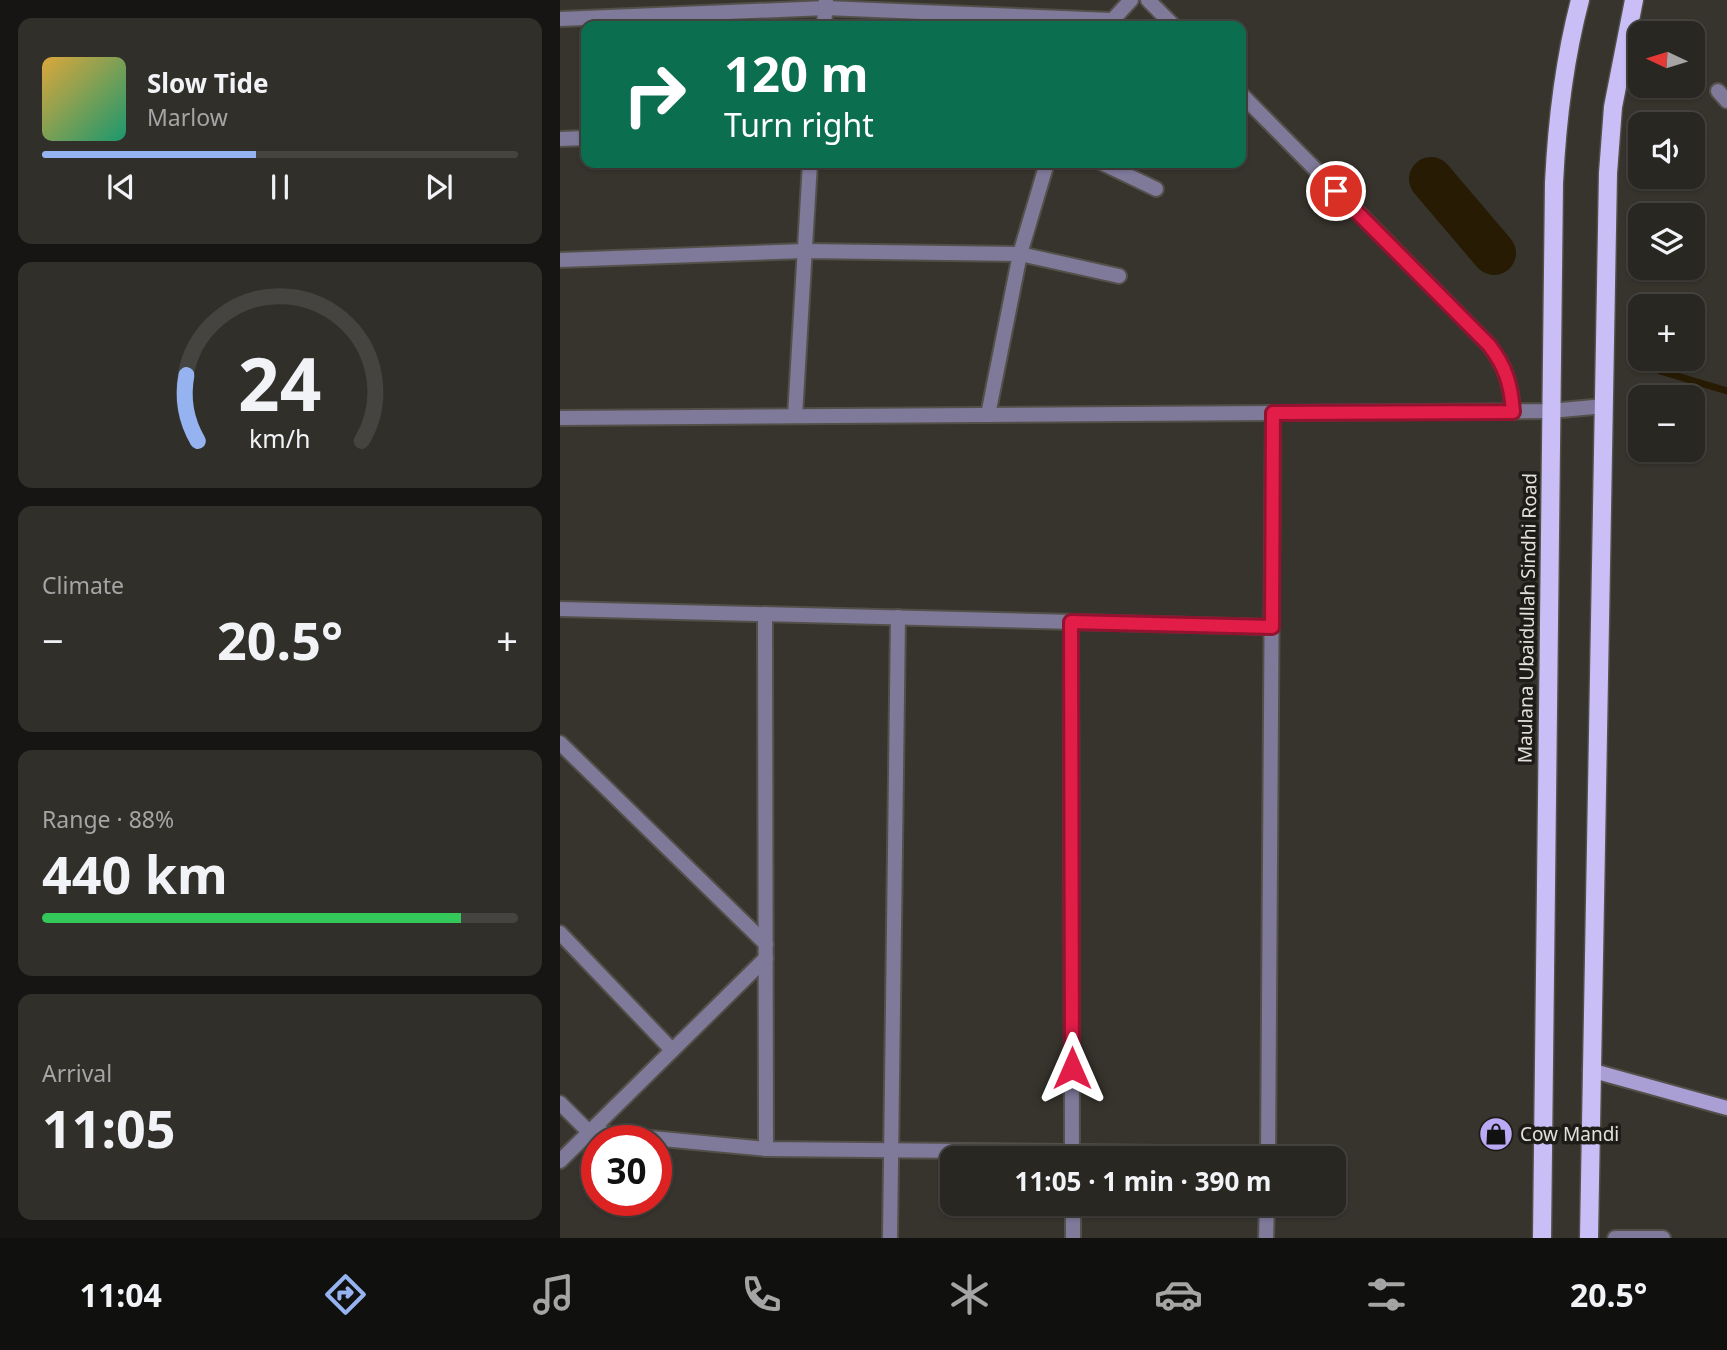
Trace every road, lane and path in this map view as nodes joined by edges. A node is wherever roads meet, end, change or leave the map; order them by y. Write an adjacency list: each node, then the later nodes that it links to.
1 (1131, 0): 8 (street)
2 (1148, 0): 9 (street)
3 (1580, 0): 22 (main road, Maulana Ubaidullah Sindhi Road)
4 (1634, 0): 21 (main road)
5 (826, 4): 6 (street); 7 (street)
6 (560, 19)
7 (1078, 21)
8 (1110, 21)
9 (1169, 21)
10 (1246, 99): 23 (street)
11 (581, 138): 12 (street)
12 (560, 139)
13 (810, 168): 17 (street)
14 (1046, 168): 18 (street)
15 (1112, 168): 16 (street)
16 (1156, 189)
17 (805, 251): 18 (street); 19 (street); 26 (street)
18 (1020, 254): 20 (street); 25 (street)
19 (560, 260)
20 (1119, 276)
21 (1605, 406): 22 (street); 37 (main road)
22 (1550, 411): 23 (street); 55 (main road, Maulana Ubaidullah Sindhi Road)
23 (1513, 412): 24 (street)
24 (1273, 413): 25 (street); 32 (street)
25 (988, 415): 26 (street)
26 (795, 416): 27 (street)
27 (560, 418)
28 (560, 609): 29 (street)
29 (765, 614): 30 (street); 35 (street)
30 (898, 617): 31 (street); 47 (street)
31 (1071, 622): 32 (street); 44 (street)
32 (1272, 627): 45 (street)
33 (560, 743): 35 (street)
34 (560, 933): 36 (street)
35 (766, 951): 36 (street); 46 (street)
36 (672, 1050): 41 (street)
37 (1590, 1070): 39 (street); 56 (main road)
38 (560, 1103): 40 (street)
39 (1727, 1108)
40 (582, 1125)
41 (596, 1125)
42 (581, 1140): 49 (street)
43 (672, 1140): 46 (street)
44 (1072, 1146)
45 (1268, 1146)
46 (766, 1149): 47 (street)
47 (891, 1150): 48 (street); 52 (street)
48 (940, 1151)
49 (560, 1161)
50 (1073, 1216): 53 (street)
51 (1266, 1216): 54 (street)
52 (890, 1238)
53 (1073, 1238)
54 (1266, 1238)
55 (1542, 1238)
56 (1589, 1238)
57 (1615, 1238): 58 (street)
58 (1663, 1238)

